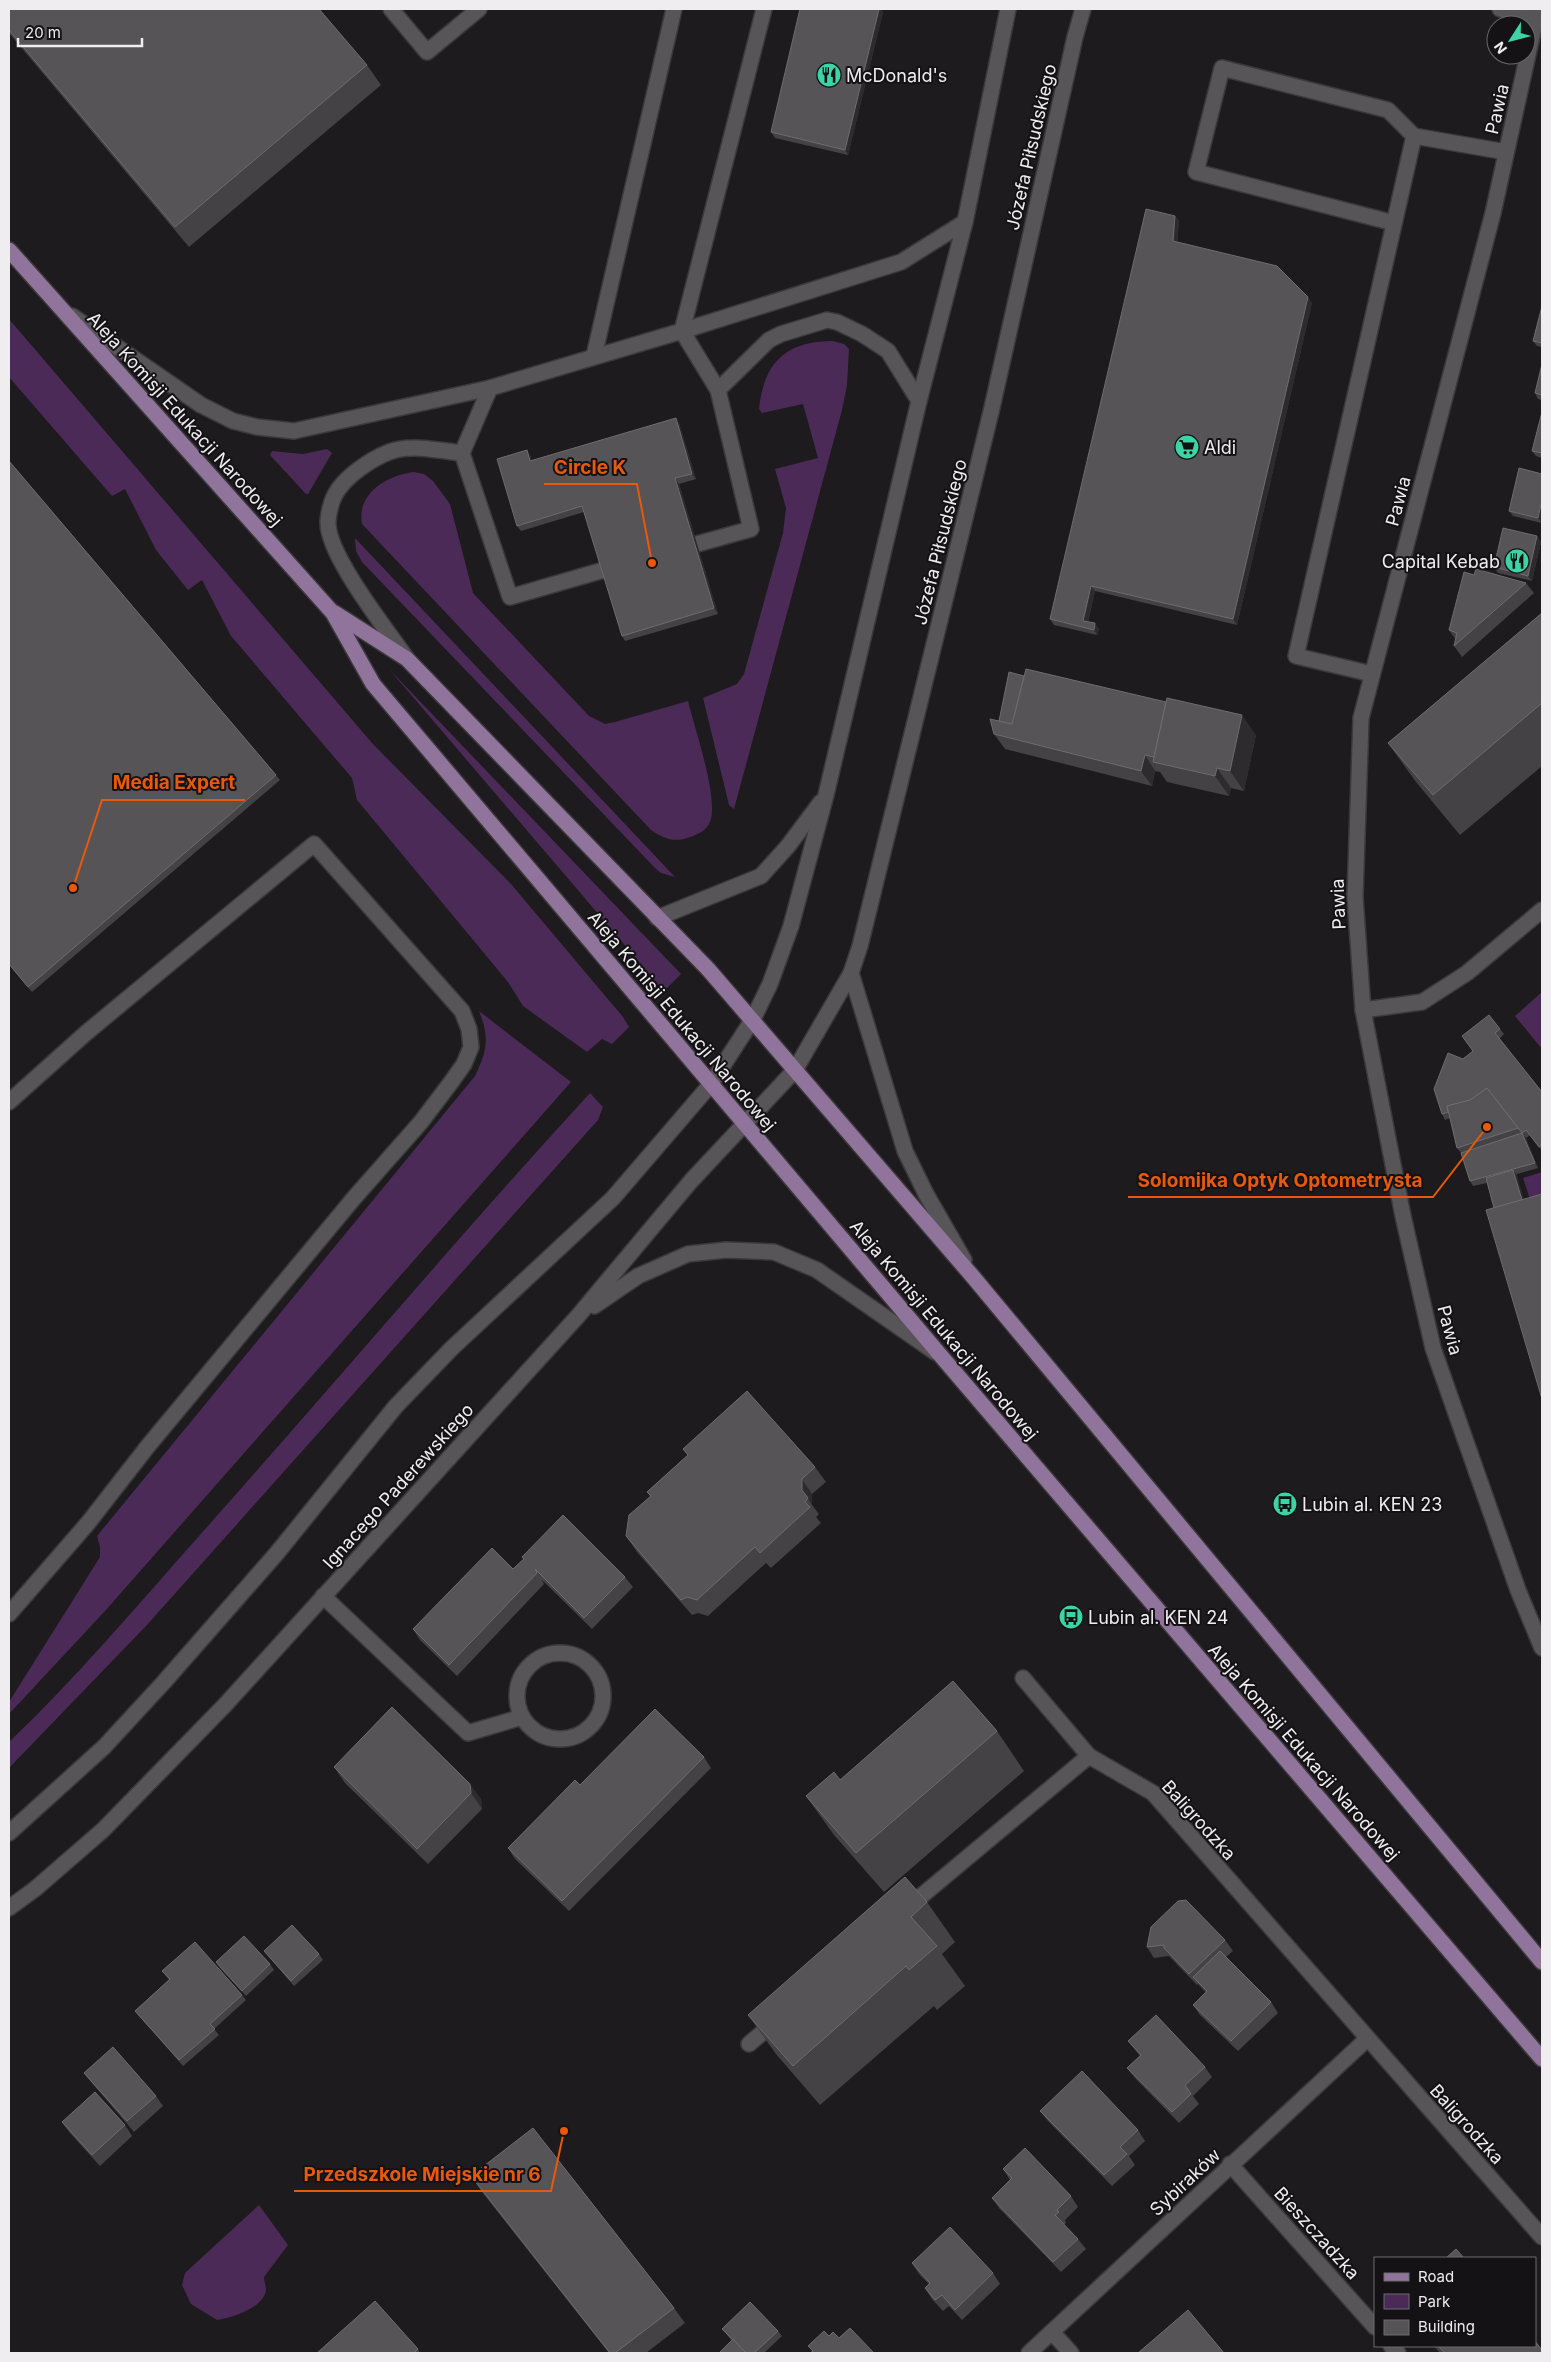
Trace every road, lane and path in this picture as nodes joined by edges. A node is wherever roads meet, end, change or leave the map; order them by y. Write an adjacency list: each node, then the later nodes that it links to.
1 (391, 9): 2 (street)
2 (480, 9)
3 (674, 9): 16 (street)
4 (764, 9): 15 (street)
5 (1008, 9): 11 (street)
6 (1083, 9): 29 (street, Józefa Piłsudskiego)
7 (1500, 9): 8 (street)
8 (1539, 15): 10 (street, Pawia)
9 (1414, 136): 10 (street); 12 (street); 12 (street)
10 (1506, 152): 25 (street, Pawia)
11 (965, 222): 15 (street); 19 (street)
12 (1394, 223): 25 (street)
13 (9, 250): 14 (main road, Aleja Komisji Edukacji Narodowej)
14 (58, 307): 17 (street); 23 (main road, Aleja Komisji Edukacji Narodowej)
15 (682, 331): 16 (street); 18 (street)
16 (594, 356): 17 (street)
17 (490, 388): 20 (street)
18 (718, 390): 19 (street); 21 (street)
19 (919, 401): 26 (street)
20 (462, 454): 22 (street); 24 (street)
21 (667, 552)
22 (640, 560)
23 (333, 613): 24 (main road, Aleja Komisji Edukacji Narodowej); 33 (main road, Aleja Komisji Edukacji Narodowej)
24 (407, 659): 28 (main road, Aleja Komisji Edukacji Narodowej)
25 (1372, 674): 30 (street, Pawia)
26 (826, 794): 28 (street); 31 (street)
27 (1542, 910): 30 (street)
28 (657, 918): 31 (main road, Aleja Komisji Edukacji Narodowej)
29 (851, 973): 32 (street, Józefa Piłsudskiego); 36 (street)
30 (1363, 1010): 41 (street, Pawia)
31 (753, 1019): 32 (main road, Aleja Komisji Edukacji Narodowej); 33 (street)
32 (795, 1070): 35 (street, Ignacego Paderewskiego); 36 (main road, Aleja Komisji Edukacji Narodowej)
33 (711, 1084): 35 (main road, Aleja Komisji Edukacji Narodowej); 45 (street)
34 (9, 1102): 40 (street)
35 (745, 1124): 37 (street, Ignacego Paderewskiego); 38 (main road, Aleja Komisji Edukacji Narodowej)
36 (974, 1278): 50 (main road, Aleja Komisji Edukacji Narodowej)
37 (578, 1316): 38 (street); 39 (street, Ignacego Paderewskiego)
38 (941, 1356): 54 (main road, Aleja Komisji Edukacji Narodowej)
39 (323, 1596): 43 (street); 46 (street, Ignacego Paderewskiego)
40 (9, 1614)
41 (1542, 1648)
42 (1023, 1678): 44 (street, Baligrodzka)
43 (522, 1717): 43 (street)
44 (1089, 1756): 48 (street); 52 (street, Baligrodzka)
45 (9, 1833)
46 (22, 1898): 47 (street, Ignacego Paderewskiego); 49 (street)
47 (9, 1908)
48 (897, 1916)
49 (9, 1918)
50 (1542, 1962)
51 (786, 2012): 53 (street)
52 (1367, 2039): 55 (street, Sybiraków); 56 (street, Baligrodzka)
53 (749, 2044)
54 (1542, 2059)
55 (1230, 2164): 57 (street, Bieszczadzka); 58 (street, Sybiraków)
56 (1542, 2237)
57 (1374, 2326)
58 (1052, 2332): 59 (street, Sybiraków); 60 (street)
59 (1029, 2353)
60 (1071, 2353)

